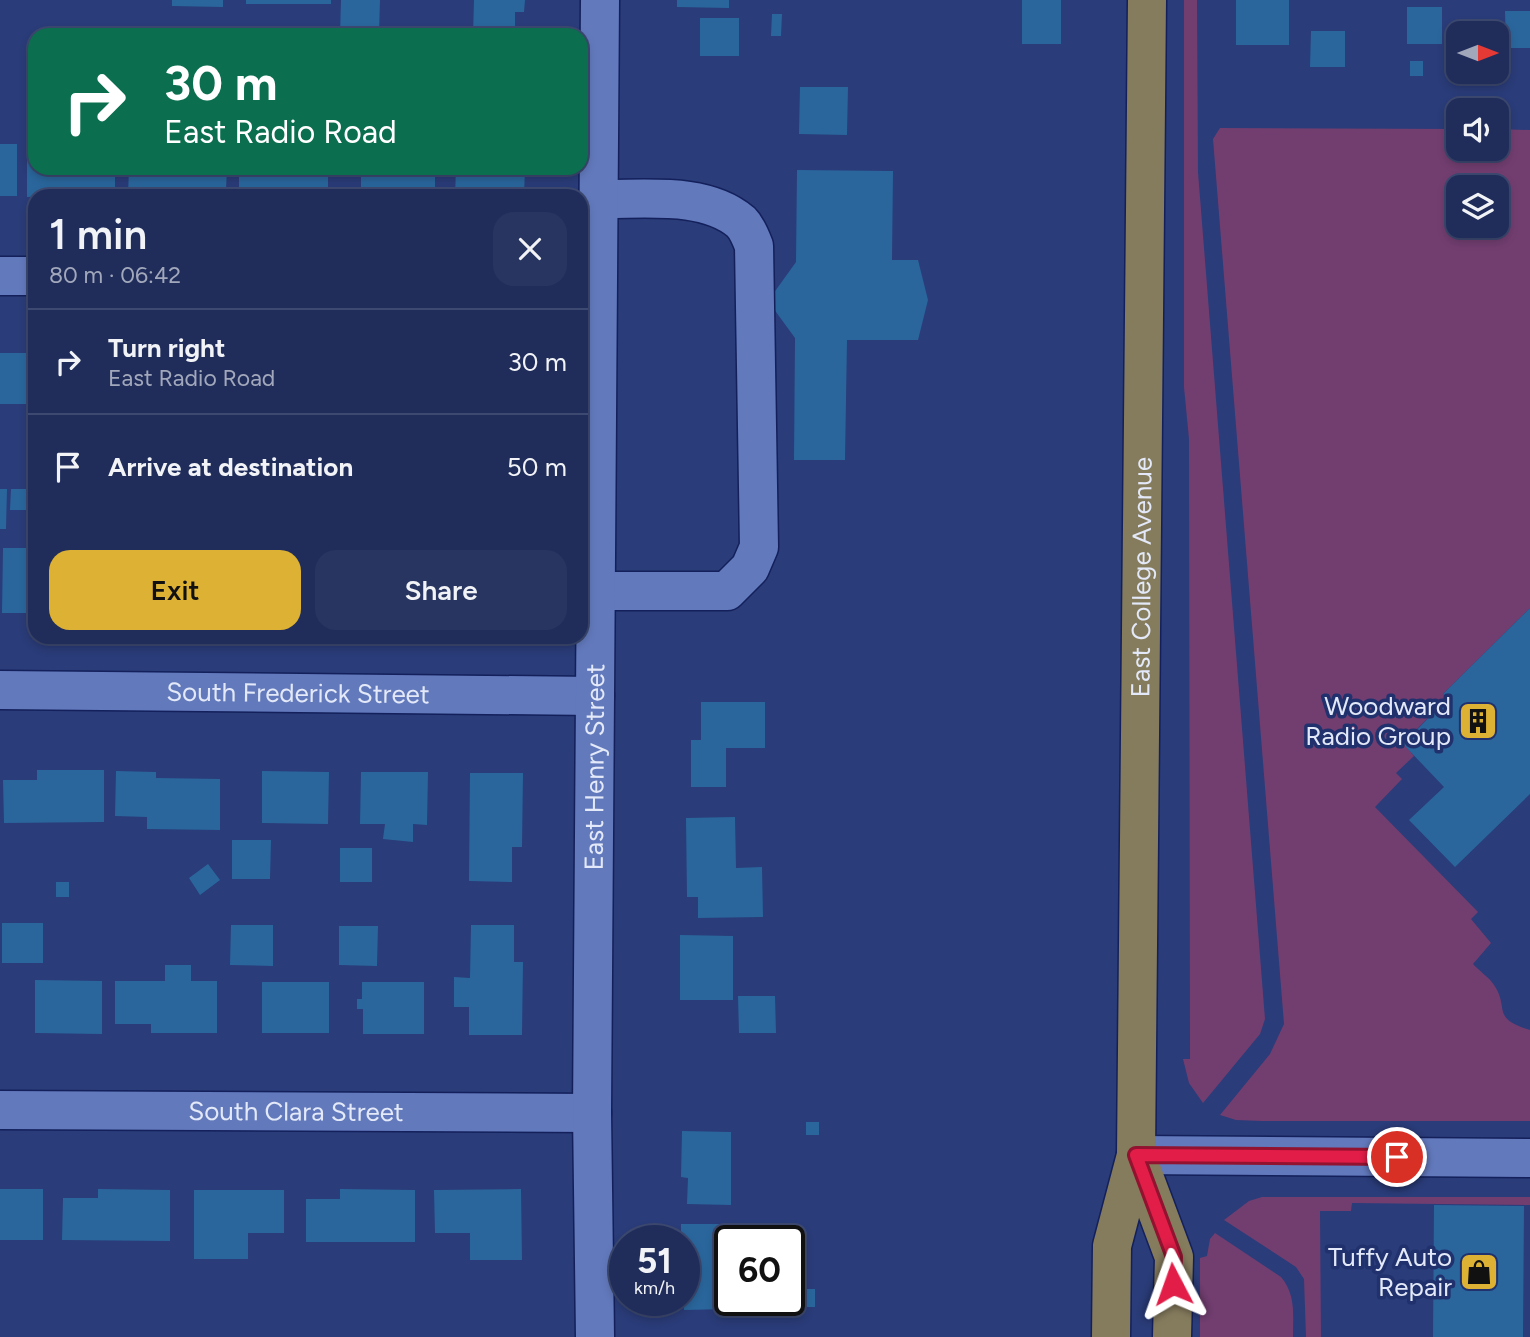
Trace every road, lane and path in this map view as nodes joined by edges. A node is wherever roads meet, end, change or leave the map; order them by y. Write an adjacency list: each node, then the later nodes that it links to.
1 (600, 0): 3 (street, East Henry Street)
2 (1147, 0): 12 (main road, East College Avenue)
3 (599, 199): 4 (street, East Henry Street); 7 (street)
4 (590, 275): 7 (street, East Henry Street)
5 (0, 276): 6 (street)
6 (28, 276)
7 (596, 591): 9 (street, East Henry Street)
8 (0, 690): 9 (street, South Frederick Street)
9 (595, 696): 11 (street, East Henry Street)
10 (0, 1110): 11 (street, South Clara Street)
11 (592, 1113): 14 (street, East Henry Street)
12 (1136, 1155): 13 (street); 15 (main road, East College Avenue); 16 (main road, East College Avenue)
13 (1530, 1157)
14 (595, 1337)
15 (1111, 1337)
16 (1172, 1337)

